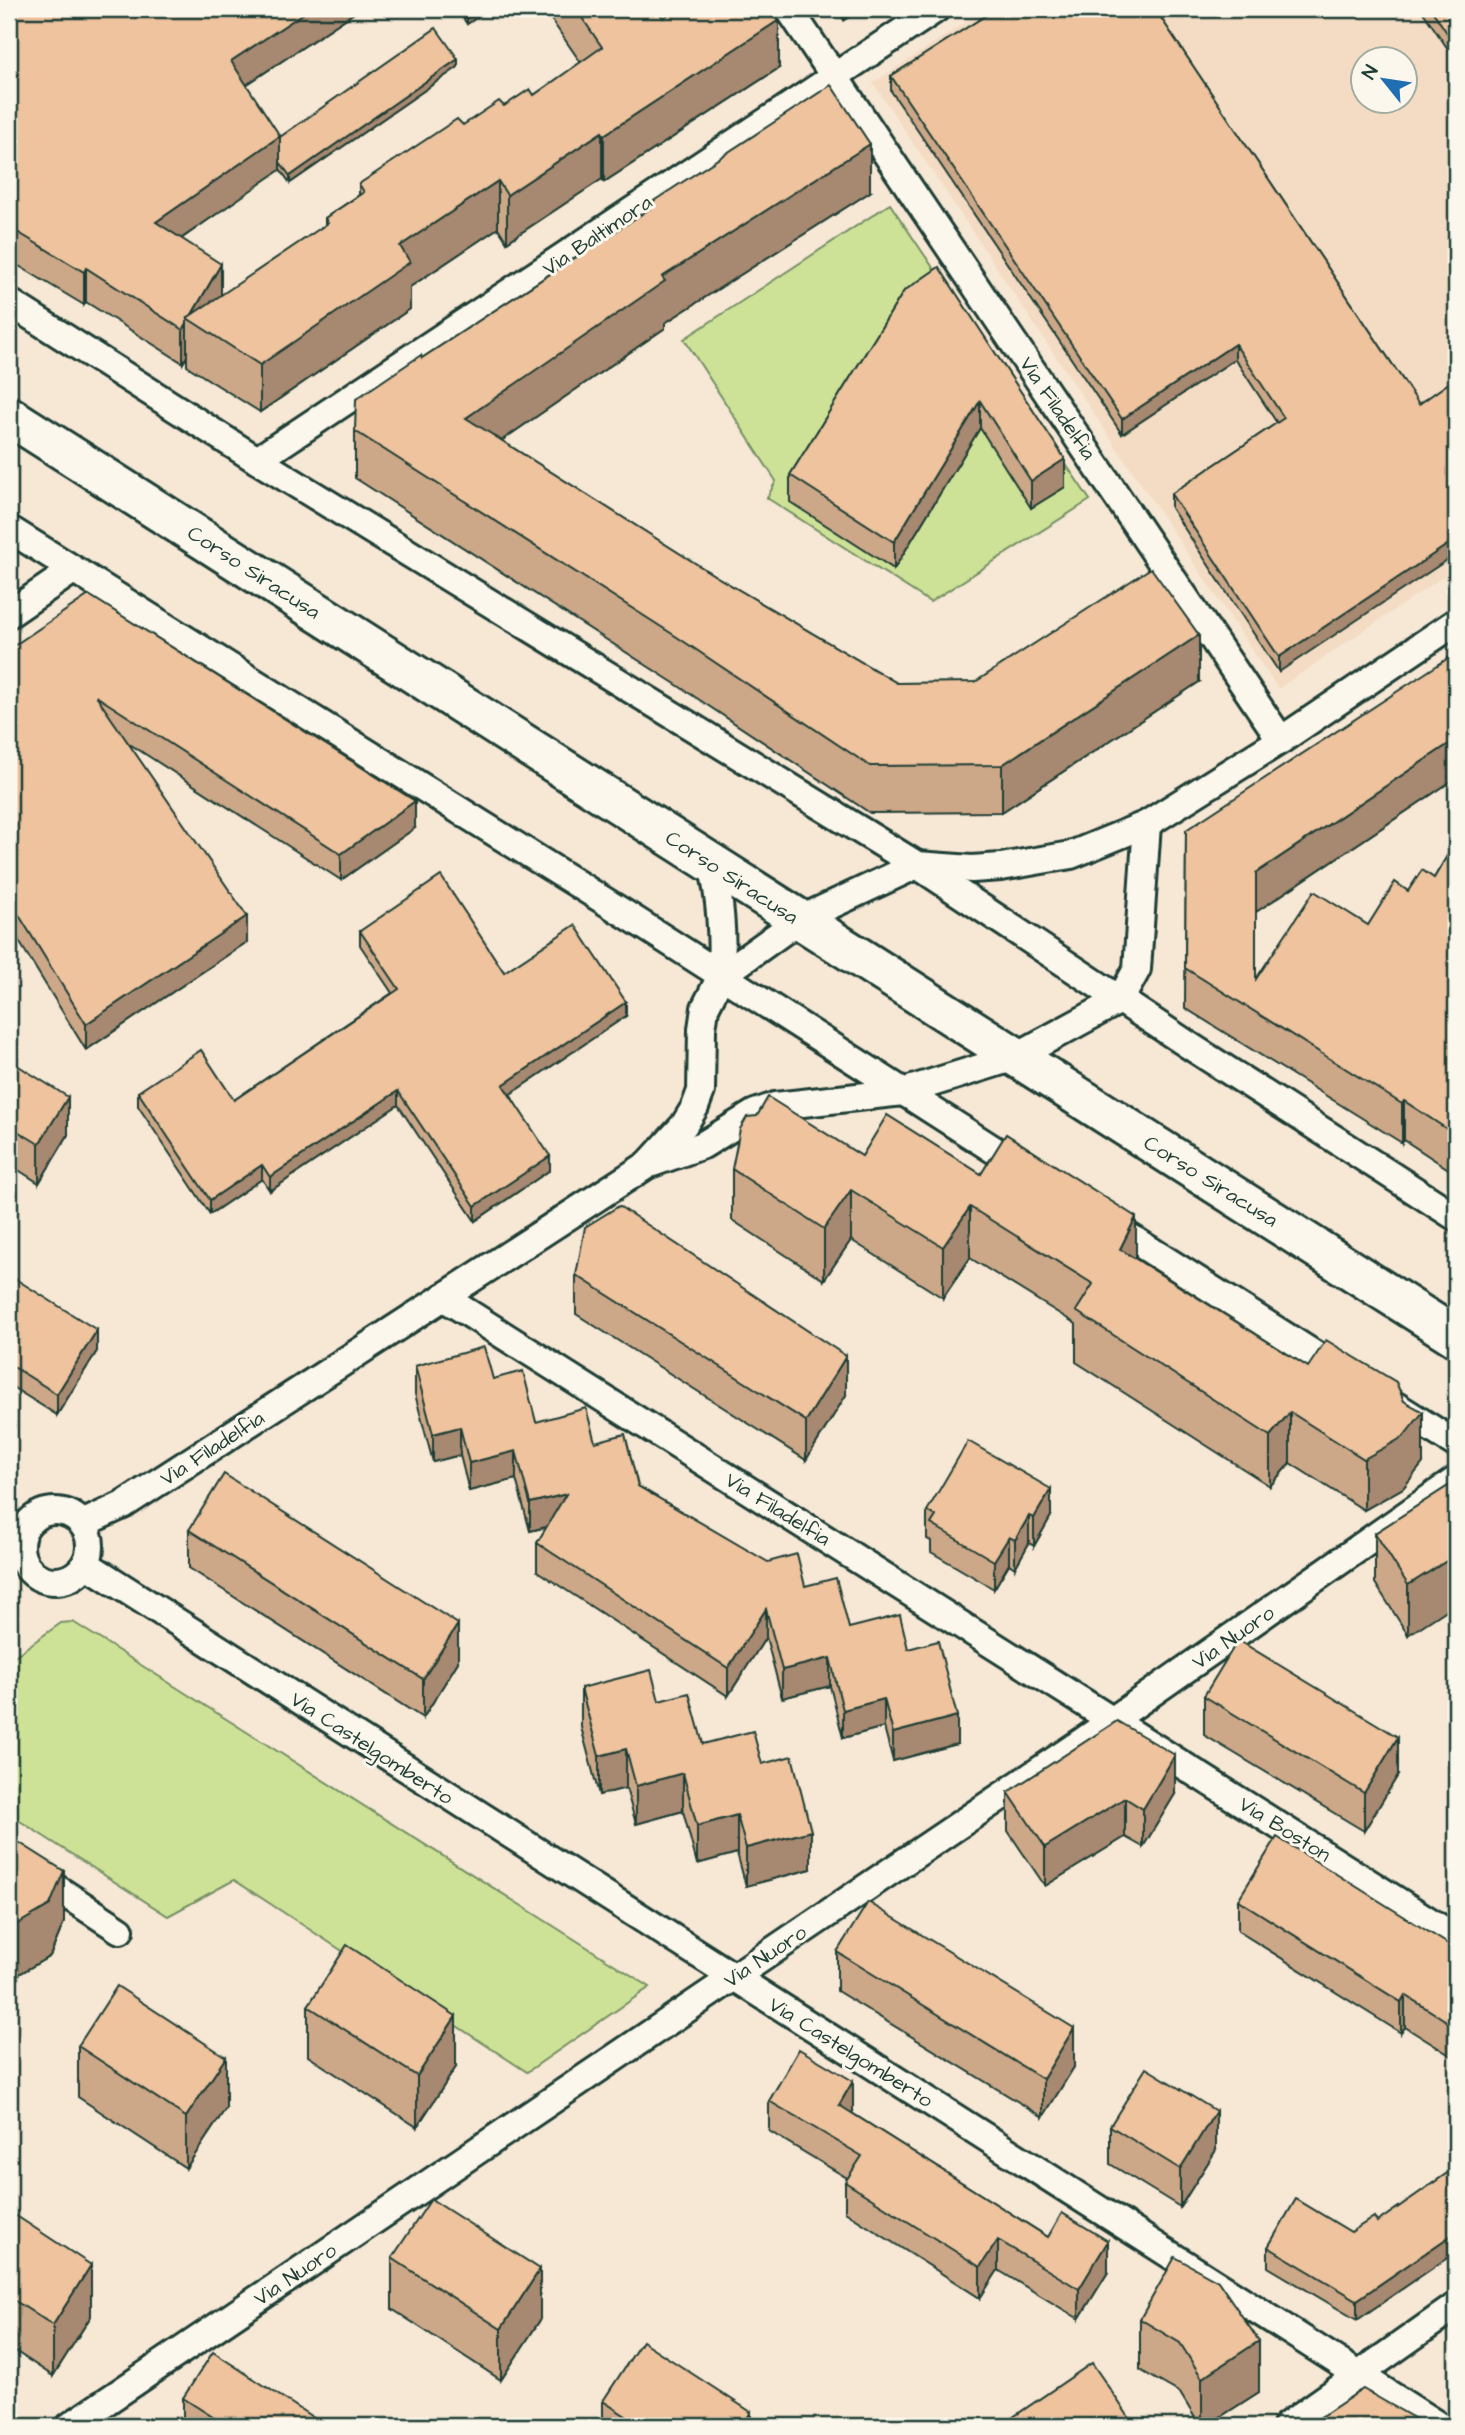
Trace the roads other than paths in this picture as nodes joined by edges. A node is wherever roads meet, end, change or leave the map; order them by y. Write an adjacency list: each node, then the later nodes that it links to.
1 (789, 9): 3 (street, Via Filadelfia)
2 (936, 9): 3 (street, Via Baltimora)
3 (834, 77): 6 (street, Via Baltimora); 11 (street, Via Filadelfia)
4 (9, 302): 6 (street)
5 (9, 416): 13 (main road, Corso Siracusa)
6 (257, 460): 14 (street)
7 (9, 529): 8 (street)
8 (73, 570): 9 (street); 16 (street)
9 (9, 614)
10 (1456, 622): 11 (street, Via Filadelfia)
11 (1282, 740): 12 (street, Via Filadelfia)
12 (1147, 824): 14 (street, Via Filadelfia); 17 (street)
13 (712, 864): 15 (main road, Corso Siracusa); 16 (street)
14 (917, 865): 15 (street, Via Filadelfia); 17 (street)
15 (799, 920): 16 (street, Via Filadelfia); 18 (main road, Corso Siracusa)
16 (721, 976): 19 (street); 20 (street, Via Filadelfia)
17 (1120, 1000): 18 (street, Via Filadelfia); 23 (street)
18 (1015, 1057): 19 (street, Via Filadelfia); 25 (main road, Corso Siracusa)
19 (903, 1093): 20 (street, Via Filadelfia); 21 (street)
20 (647, 1165): 24 (street, Via Filadelfia)
21 (1042, 1181)
22 (1088, 1210): 26 (street)
23 (1456, 1217)
24 (443, 1297): 29 (street, Via Filadelfia); 32 (street, Via Filadelfia)
25 (1456, 1336)
26 (1456, 1444)
27 (1456, 1480): 32 (street, Via Nuoro)
28 (18, 1519): 29 (street); 31 (street)
29 (84, 1524): 30 (street)
30 (86, 1564): 31 (street); 36 (street, Via Castelgomberto)
31 (17, 1571)
32 (1114, 1720): 35 (street, Via Boston); 36 (street, Via Nuoro)
33 (9, 1857): 34 (street)
34 (120, 1930)
35 (1456, 1938)
36 (733, 1978): 38 (street, Via Castelgomberto); 39 (street, Via Nuoro)
37 (1456, 2306): 38 (street)
38 (1358, 2375): 40 (street); 41 (street, Via Castelgomberto)
39 (70, 2426)
40 (1286, 2426)
41 (1439, 2426)

